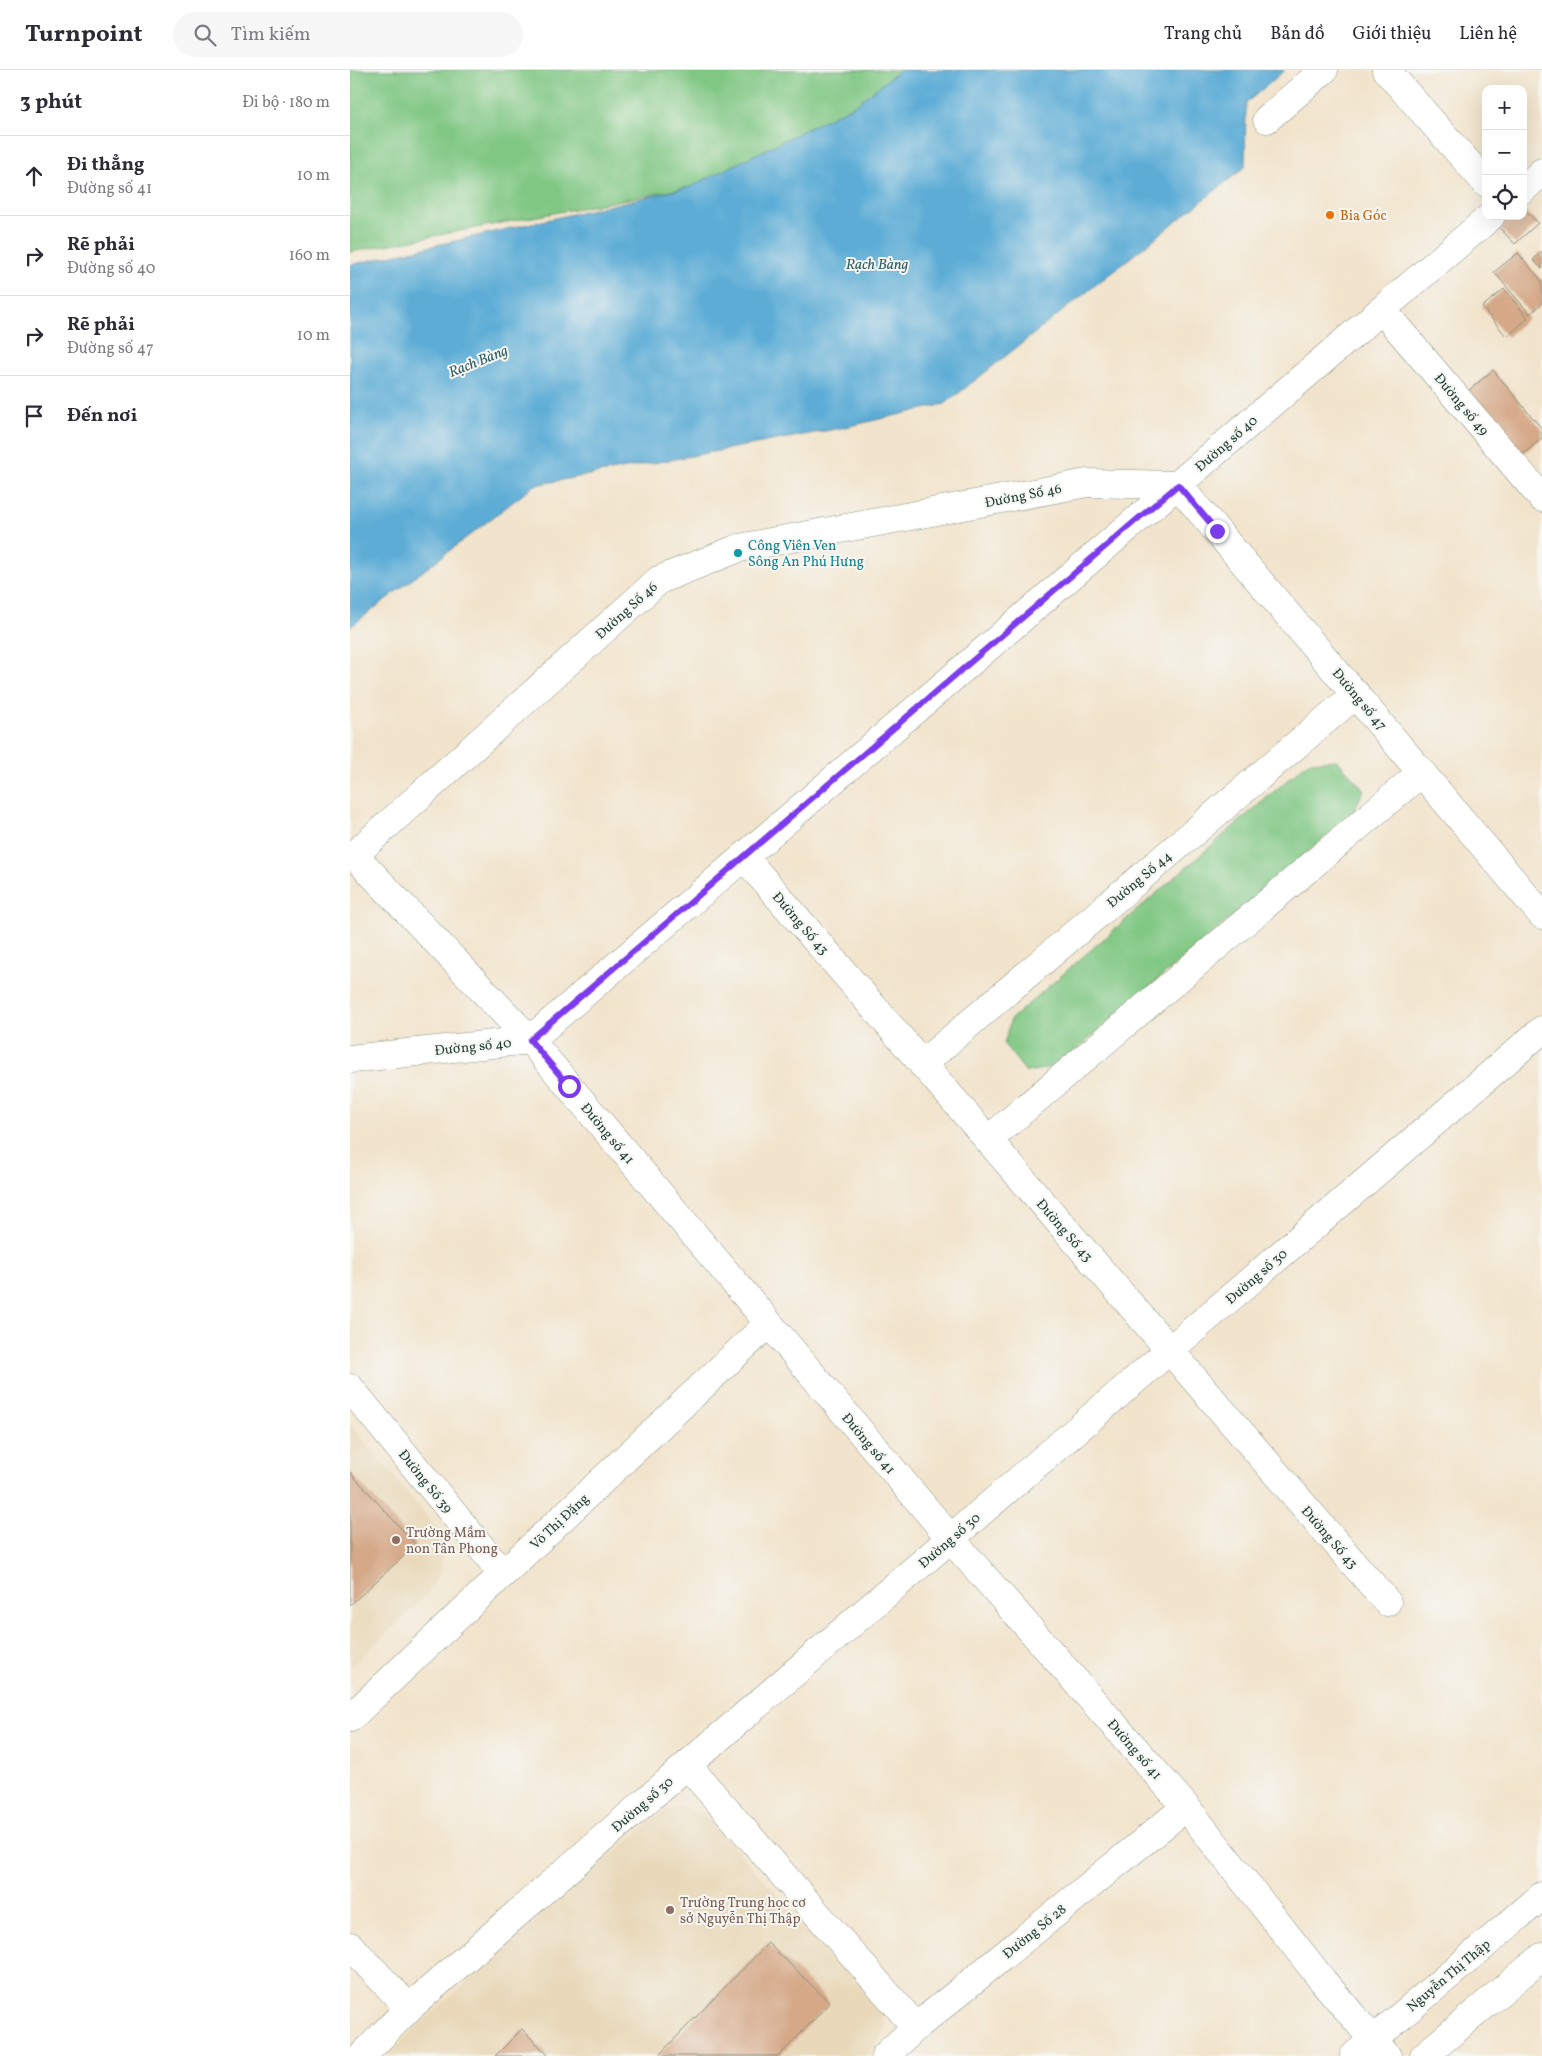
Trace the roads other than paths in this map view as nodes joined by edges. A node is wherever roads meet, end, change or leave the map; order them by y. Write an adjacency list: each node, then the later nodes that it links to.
1 (1324, 70): 3 (street)
2 (1386, 70): 5 (street)
3 (1267, 119)
4 (1542, 172): 6 (street)
5 (1482, 178)
6 (1527, 185)
7 (1486, 220): 8 (street, Đường số 40)
8 (1382, 310): 9 (street, Đường số 40); 10 (street, Đường số 49)
9 (1178, 485): 11 (street, Đường số 47); 13 (street, Đường Số 46); 14 (street, Đường số 40)
10 (1542, 498)
11 (1356, 694): 12 (street, Đường số 47); 19 (street, Đường Số 44)
12 (1422, 772): 15 (street, Đường số 47); 20 (street)
13 (354, 855): 17 (street, Đường số 41)
14 (744, 857): 17 (street, Đường số 40); 19 (street, Đường Số 43)
15 (1542, 915)
16 (1542, 1030): 22 (street, Đường số 30)
17 (530, 1040): 18 (street, Đường số 40); 21 (street, Đường số 41)
18 (350, 1059)
19 (922, 1064): 20 (street, Đường Số 43)
20 (988, 1140): 22 (street, Đường Số 43)
21 (768, 1324): 24 (street, Đường số 41); 25 (street, Võ Thị Đặng)
22 (1169, 1350): 24 (street, Đường số 30); 26 (street, Đường Số 43)
23 (350, 1388): 25 (street, Đường Số 39)
24 (950, 1539): 28 (street, Đường số 30); 29 (street, Đường số 41)
25 (503, 1574): 27 (street, Võ Thị Đặng)
26 (1387, 1602)
27 (350, 1718)
28 (687, 1765): 33 (street, Đường số 30); 34 (street)
29 (1186, 1807): 34 (street, Đường Số 28); 35 (street, Đường số 41)
30 (1542, 1896): 35 (street, Nguyễn Thị Thập)
31 (350, 1946): 33 (street)
32 (1542, 1957): 38 (street)
33 (409, 2008): 36 (street, Đường số 30)
34 (916, 2027): 37 (street, Đường Số 28)
35 (1372, 2050)
36 (362, 2056)
37 (885, 2056)
38 (1424, 2056)

